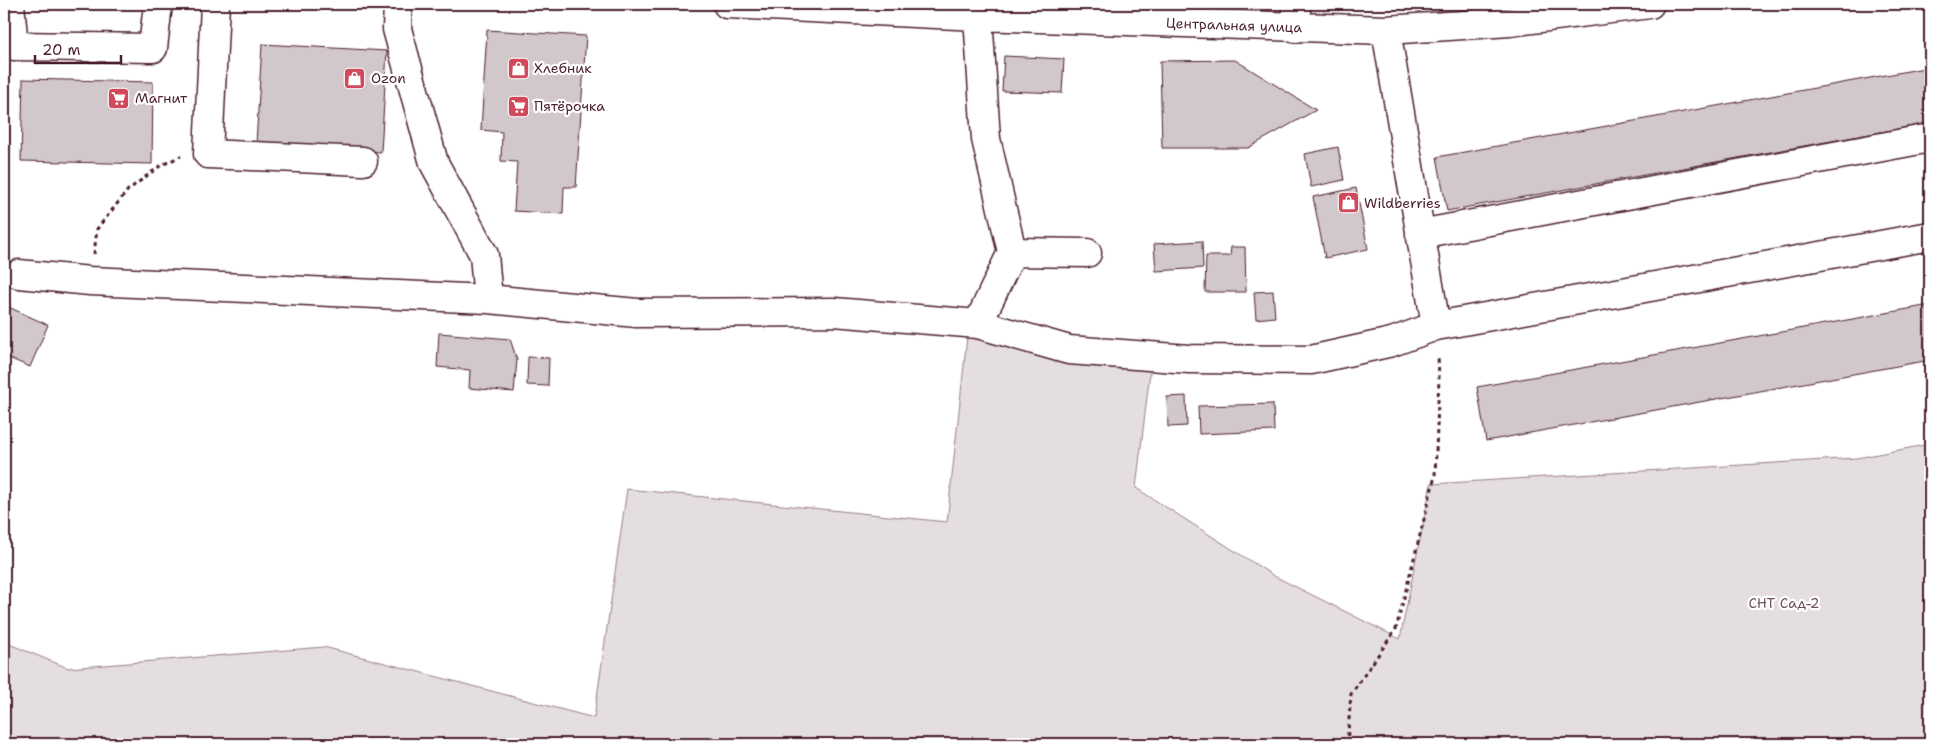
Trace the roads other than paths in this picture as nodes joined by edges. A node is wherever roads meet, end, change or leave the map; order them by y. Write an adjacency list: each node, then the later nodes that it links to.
1 (10, 4): 2 (street)
2 (158, 4)
3 (215, 4): 12 (street)
4 (398, 4): 18 (street)
5 (727, 4): 8 (street, Центральная улица)
6 (1650, 4): 10 (street, Центральная улица)
7 (1077, 12): 8 (street, Центральная улица); 9 (street, Центральная улица)
8 (978, 16): 15 (street)
9 (1296, 16): 10 (street, Центральная улица)
10 (1386, 30): 13 (street)
11 (1930, 138): 13 (street)
12 (363, 161)
13 (1420, 234): 20 (street)
14 (1930, 236): 20 (street)
15 (1012, 252): 16 (street); 19 (street)
16 (1087, 253)
17 (19, 274): 18 (street)
18 (488, 300): 19 (street)
19 (978, 324): 20 (street)
20 (1436, 326)

